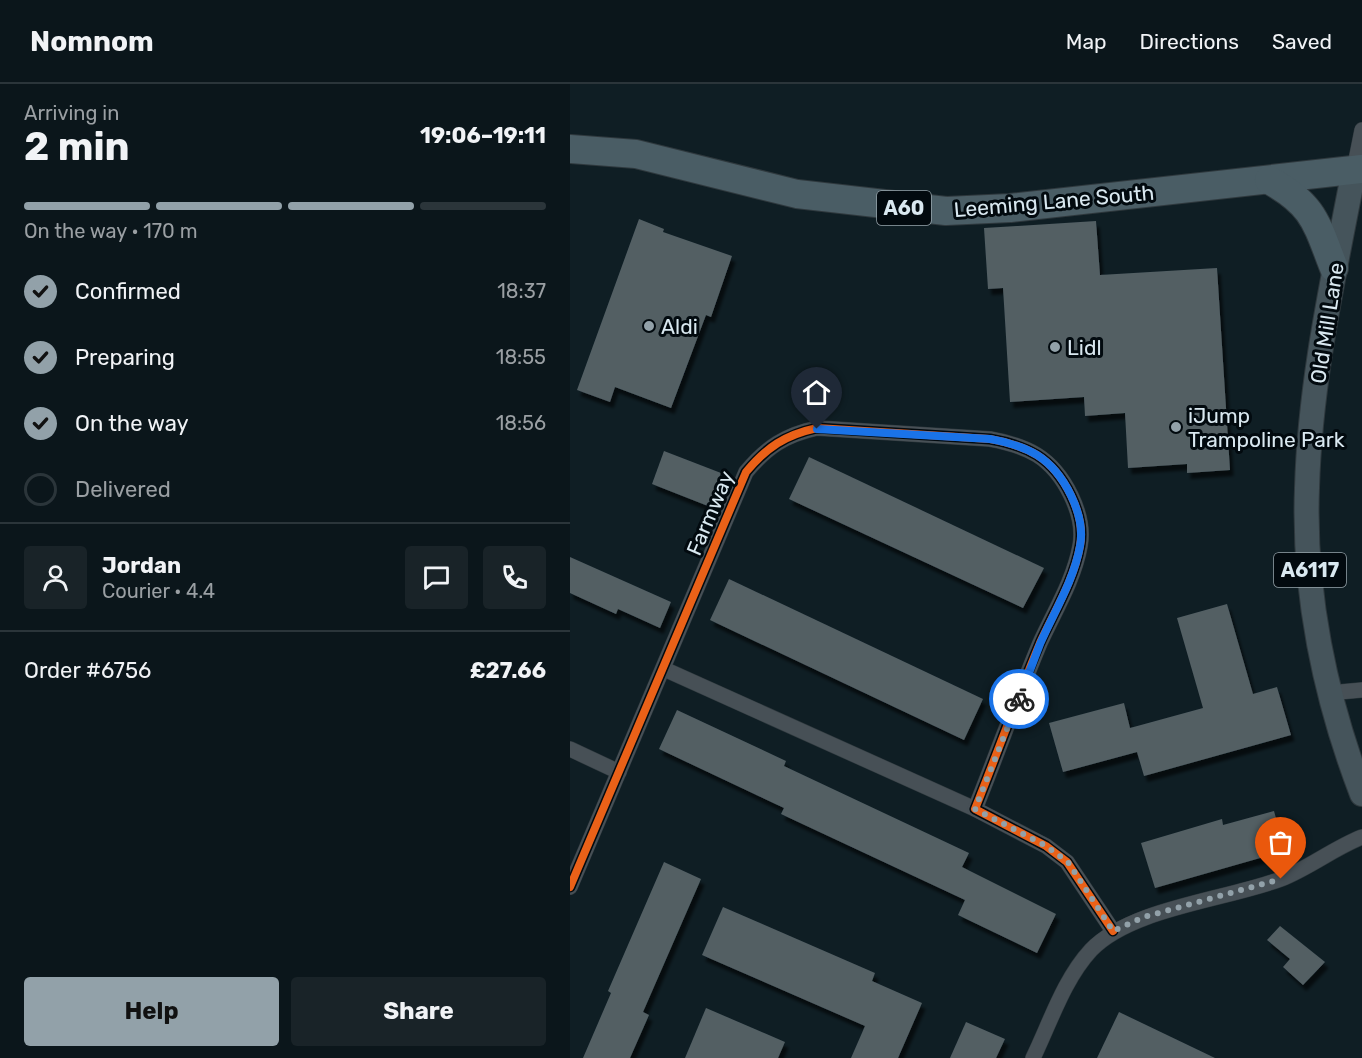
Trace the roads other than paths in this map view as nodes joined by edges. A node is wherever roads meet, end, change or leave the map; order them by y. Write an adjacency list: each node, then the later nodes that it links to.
1 (1362, 130): 3 (street)
2 (570, 149): 4 (highway, Leeming Lane South / A60)
3 (1358, 169): 4 (highway, Leeming Lane South / A60); 5 (main road, Old Mill Lane / A6117)
4 (1269, 180): 5 (highway)
5 (1334, 268): 8 (main road, Old Mill Lane / A6117)
6 (664, 669): 10 (street, Farmway); 12 (street); 12 (street, Farmway)
7 (1362, 690): 8 (street)
8 (1329, 693): 11 (main road, Old Mill Lane / A6117)
9 (570, 749): 10 (street)
10 (619, 772): 14 (street, Farmway)
11 (1362, 794)
12 (975, 809): 15 (street)
13 (1362, 837): 15 (street)
14 (570, 887)
15 (1113, 931): 16 (street)
16 (1033, 1058)

